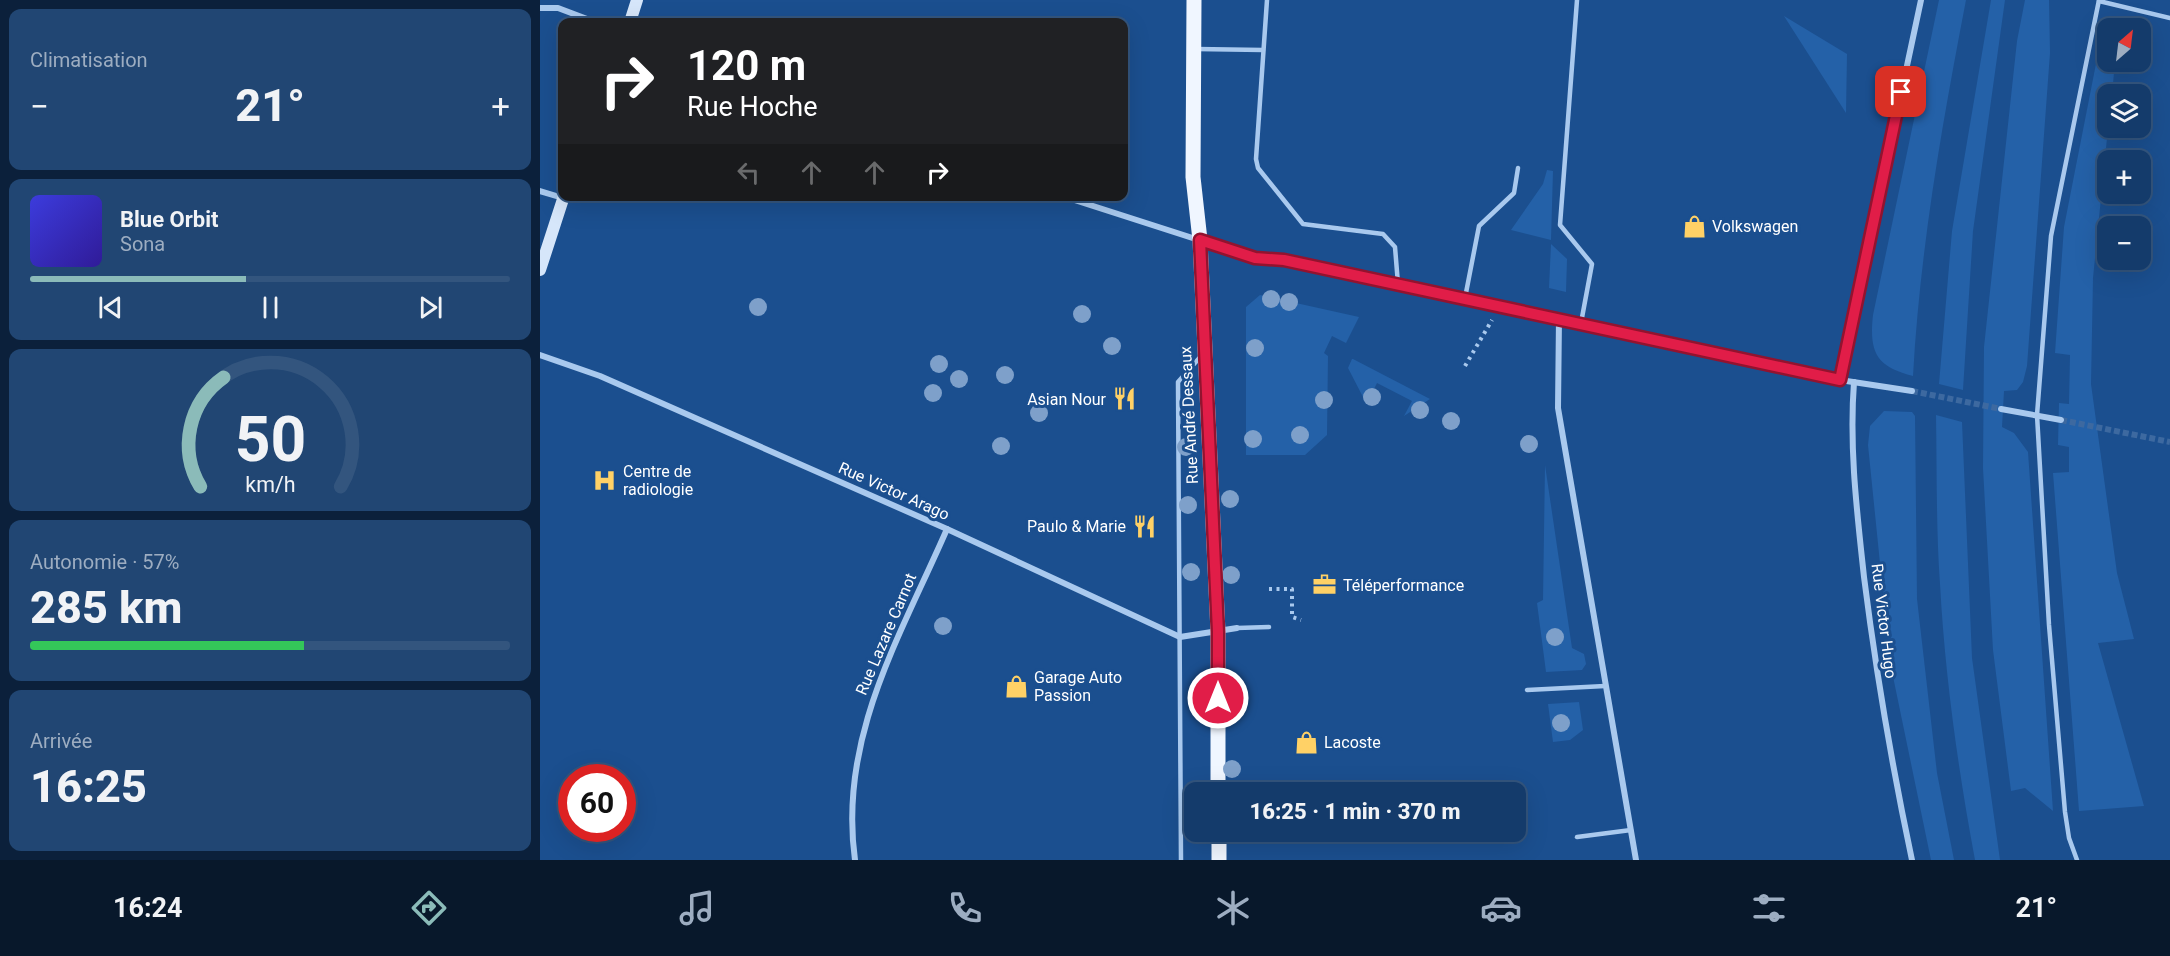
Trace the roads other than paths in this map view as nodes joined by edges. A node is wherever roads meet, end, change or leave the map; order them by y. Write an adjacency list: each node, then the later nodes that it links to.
1 (637, 0): 9 (main road)
2 (1194, 0): 11 (main road, Rue André Dessaux)
3 (1267, 0): 12 (lane)
4 (1577, 0): 23 (lane)
5 (1921, 0): 26 (street)
6 (2099, 0): 10 (lane); 30 (lane)
7 (540, 8): 8 (street)
8 (584, 18)
9 (631, 18)
10 (2170, 18)
11 (1196, 50): 12 (lane); 18 (main road, Rue André Dessaux)
12 (1263, 50): 20 (lane)
13 (1518, 168): 21 (lane)
14 (540, 191): 15 (street)
15 (558, 196)
16 (562, 201): 19 (main road)
17 (1078, 201): 18 (street)
18 (1200, 240): 20 (street); 24 (main road, Rue André Dessaux)
19 (540, 270)
20 (1398, 284): 21 (street)
21 (1465, 298): 22 (street)
22 (1558, 318): 23 (street); 37 (street)
23 (1581, 323): 26 (street)
24 (1204, 353): 35 (main road, Rue André Dessaux); 36 (lane)
25 (540, 355): 32 (street, Rue Victor Arago)
26 (1840, 380): 27 (street)
27 (1854, 382): 28 (street); 47 (street, Rue Victor Hugo)
28 (1912, 391)
29 (2001, 409): 30 (street)
30 (2037, 415): 31 (street); 48 (lane)
31 (2061, 420)
32 (946, 529): 36 (street, Rue Victor Arago); 43 (street, Rue Lazare Carnot)
33 (1269, 627): 34 (lane)
34 (1237, 628): 35 (street)
35 (1218, 632): 36 (street); 39 (main road, Rue André Dessaux)
36 (1180, 637): 44 (lane)
37 (1605, 686): 38 (lane); 40 (street)
38 (1527, 690)
39 (1218, 782)
40 (1631, 830): 41 (lane); 46 (street)
41 (1577, 837)
42 (1219, 842): 45 (main road)
43 (855, 860)
44 (1181, 860)
45 (1219, 860)
46 (1636, 860)
47 (1912, 860)
48 (2077, 860)

